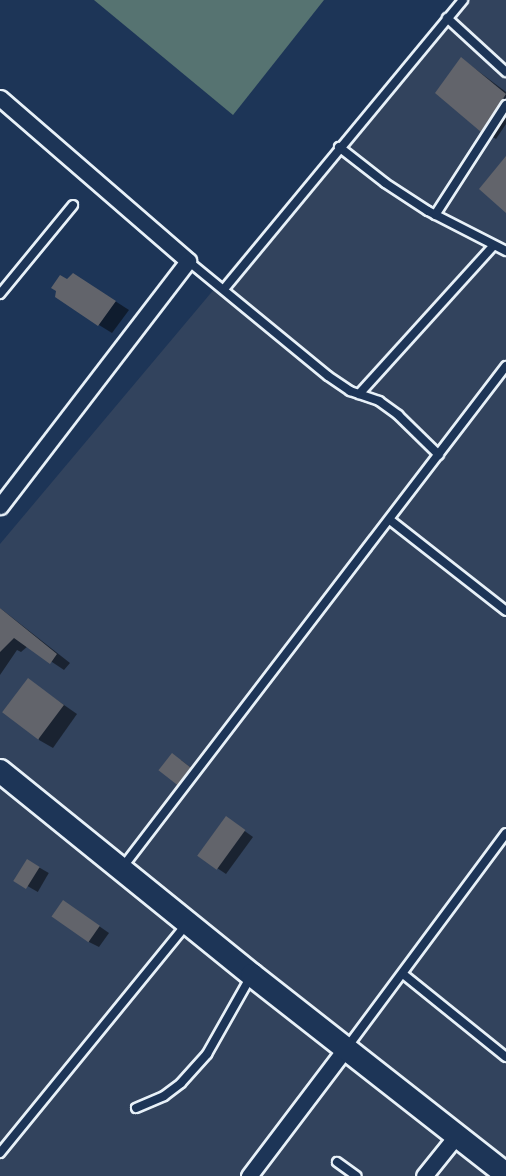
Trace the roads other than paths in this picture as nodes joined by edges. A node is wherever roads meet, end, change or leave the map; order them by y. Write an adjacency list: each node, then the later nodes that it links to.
1 (462, 0): 2 (lane)
2 (447, 18): 4 (lane); 7 (lane)
3 (506, 57): 4 (lane)
4 (503, 69)
5 (0, 98): 12 (street)
6 (506, 105): 9 (lane)
7 (339, 147): 9 (lane); 13 (lane)
8 (73, 205): 14 (lane)
9 (435, 215): 10 (lane)
10 (493, 246): 11 (lane); 16 (lane)
11 (506, 251)
12 (188, 261): 13 (lane); 18 (street)
13 (224, 289): 16 (lane)
14 (0, 294)
15 (506, 366): 17 (lane)
16 (359, 394): 17 (lane)
17 (439, 455): 19 (lane)
18 (0, 506)
19 (390, 520): 20 (lane); 23 (lane)
20 (506, 611)
21 (0, 771): 23 (main road)
22 (506, 832): 25 (lane)
23 (121, 870): 24 (main road)
24 (189, 922): 26 (main road); 31 (lane)
25 (403, 974): 27 (lane); 28 (lane)
26 (252, 975): 27 (main road); 29 (lane)
27 (345, 1049): 30 (main road); 34 (street)
28 (506, 1057)
29 (136, 1108)
30 (457, 1135): 33 (main road); 36 (street)
31 (0, 1153)
32 (337, 1162): 35 (lane)
33 (506, 1174)
34 (249, 1176)
35 (356, 1176)
36 (424, 1176)

